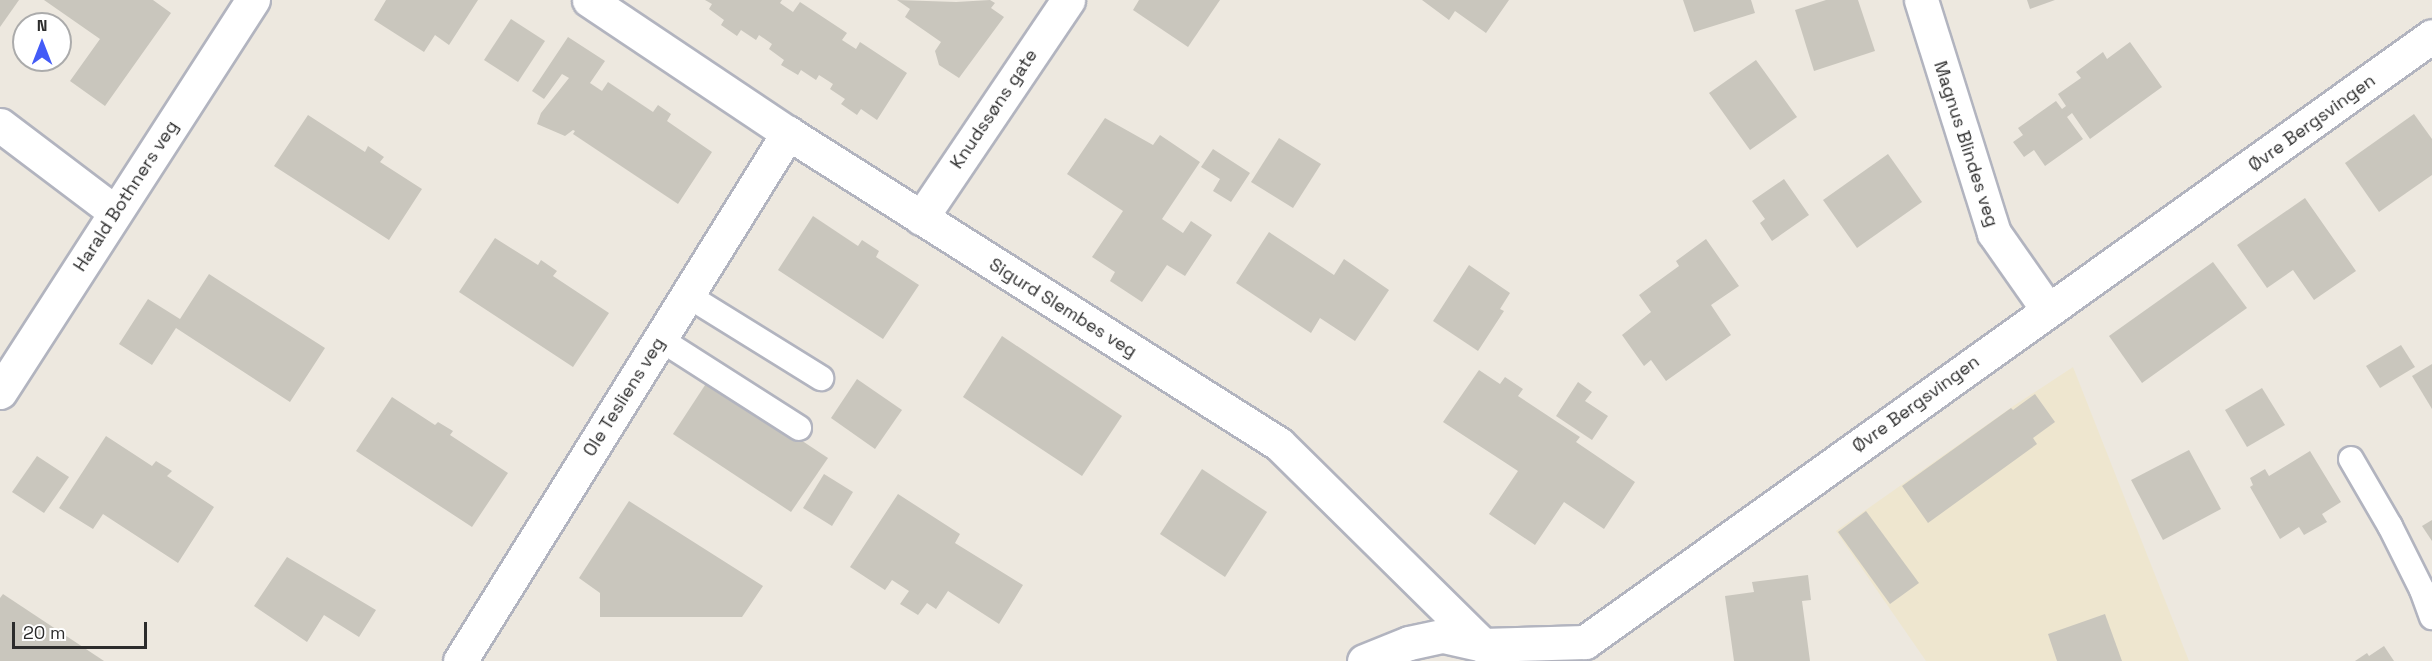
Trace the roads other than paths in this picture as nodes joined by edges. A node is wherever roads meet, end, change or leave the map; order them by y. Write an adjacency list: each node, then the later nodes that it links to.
1 (253, 0): 8 (street, Harald Bothners veg)
2 (589, 0): 7 (street, Sigurd Slembes veg)
3 (1921, 0): 11 (street, Magnus Blindes veg)
4 (1059, 3): 9 (street, Knudssøns gate)
5 (2432, 36): 11 (street, Øvre Bergsvingen)
6 (0, 126): 8 (street)
7 (788, 133): 9 (street, Sigurd Slembes veg); 10 (street, Ole Tesliens veg)
8 (115, 212): 14 (street, Harald Bothners veg)
9 (921, 218): 18 (street, Sigurd Slembes veg)
10 (687, 295): 12 (street, Ole Tesliens veg); 13 (lane)
11 (2048, 310): 18 (street, Øvre Bergsvingen)
12 (660, 339): 15 (lane); 19 (street, Ole Tesliens veg)
13 (820, 378)
14 (0, 392)
15 (799, 428)
16 (2351, 459): 17 (lane)
17 (2432, 617)
18 (1492, 653): 20 (street, Øvre Bergsvingen)
19 (460, 661)
20 (1364, 661)

